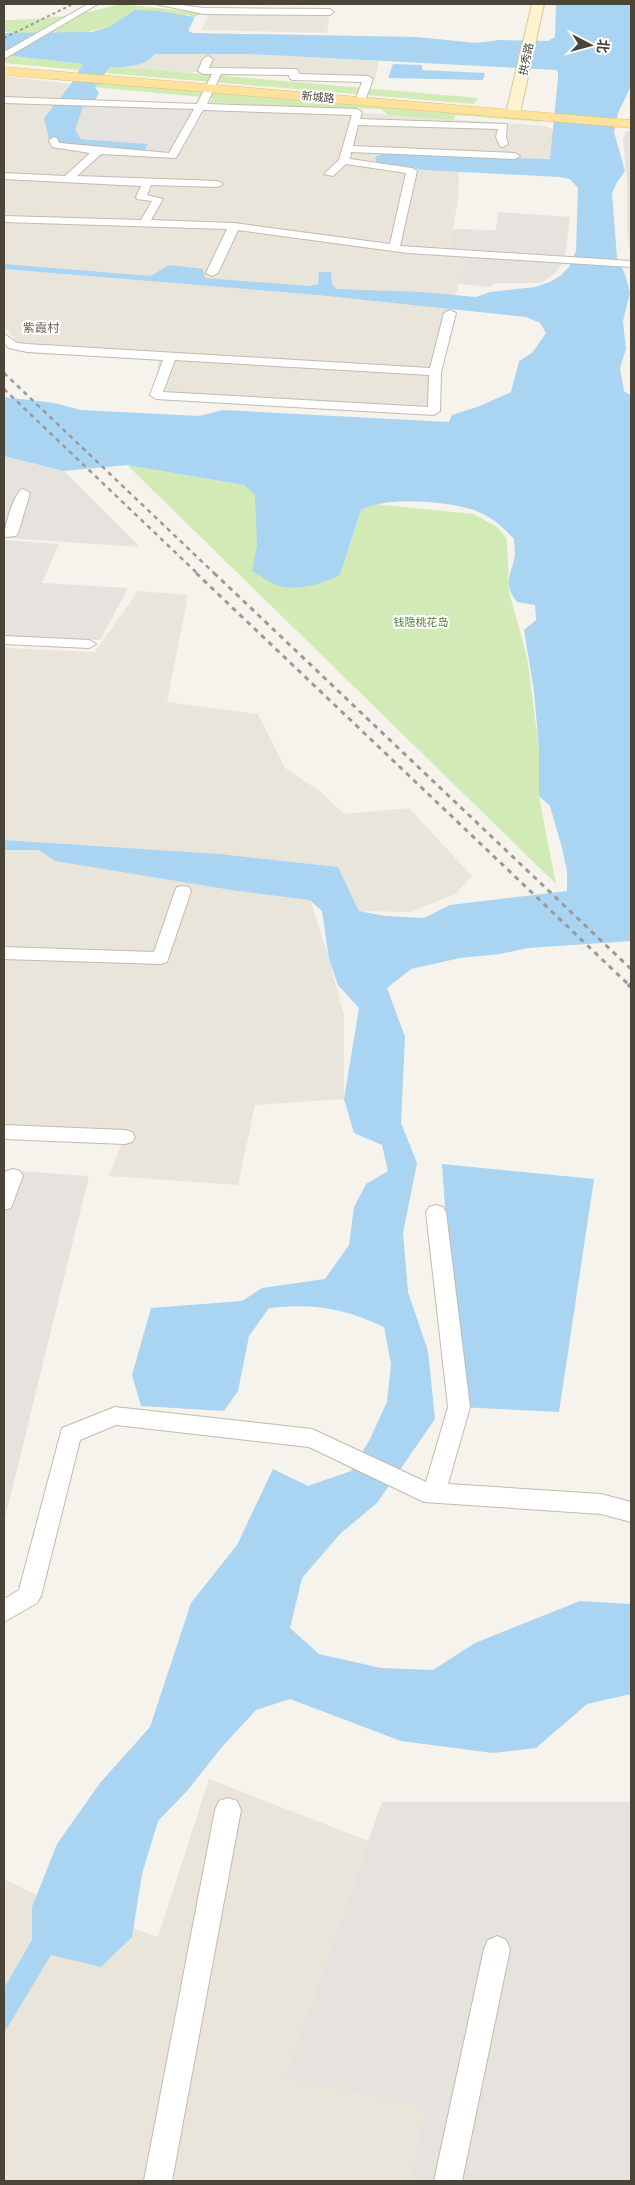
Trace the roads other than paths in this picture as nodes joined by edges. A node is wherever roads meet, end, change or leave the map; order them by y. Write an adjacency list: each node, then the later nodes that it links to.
1 (94, 4): 7 (street)
2 (159, 4): 5 (street)
3 (526, 4): 6 (main road, 拱秀路)
4 (538, 4): 6 (main road, 拱秀路)
5 (330, 12)
6 (525, 36): 15 (main road, 拱秀路); 15 (main road, 拱秀路)
7 (4, 56)
8 (208, 59): 10 (street)
9 (4, 69): 11 (main road, 新城路)
10 (218, 71): 11 (street); 12 (street)
11 (210, 87): 12 (main road, 新城路); 14 (street); 15 (main road, 新城路)
12 (361, 98): 15 (main road, 新城路)
13 (4, 100): 14 (street)
14 (201, 107): 16 (street); 21 (street)
15 (507, 111): 17 (main road, 新城路)
16 (355, 122): 19 (street); 20 (street)
17 (626, 122)
18 (54, 140): 21 (street)
19 (503, 144)
20 (348, 149): 22 (street); 23 (street)
21 (98, 151): 26 (street)
22 (515, 156)
23 (344, 161): 24 (street); 32 (street)
24 (329, 174)
25 (4, 176): 26 (street)
26 (68, 179): 27 (street)
27 (147, 183): 28 (street); 30 (street)
28 (218, 184)
29 (4, 219): 30 (street)
30 (144, 224): 31 (street)
31 (234, 226): 32 (street); 34 (street)
32 (394, 248): 33 (street)
33 (631, 264)
34 (212, 273)
35 (450, 313): 38 (street)
36 (4, 337): 37 (street)
37 (170, 357): 38 (street); 38 (street)
38 (435, 372)
39 (23, 493): 40 (street)
40 (4, 532)
41 (4, 640): 42 (street)
42 (90, 644)
43 (183, 891): 44 (street)
44 (4, 953)
45 (4, 1132): 46 (street)
46 (125, 1136)
47 (13, 1176): 48 (street)
48 (4, 1203)
49 (436, 1212): 50 (street)
50 (434, 1492): 51 (street); 52 (street)
51 (631, 1512)
52 (4, 1612)
53 (228, 1810): 55 (street)
54 (498, 1949): 56 (street)
55 (158, 2181)
56 (448, 2181)

